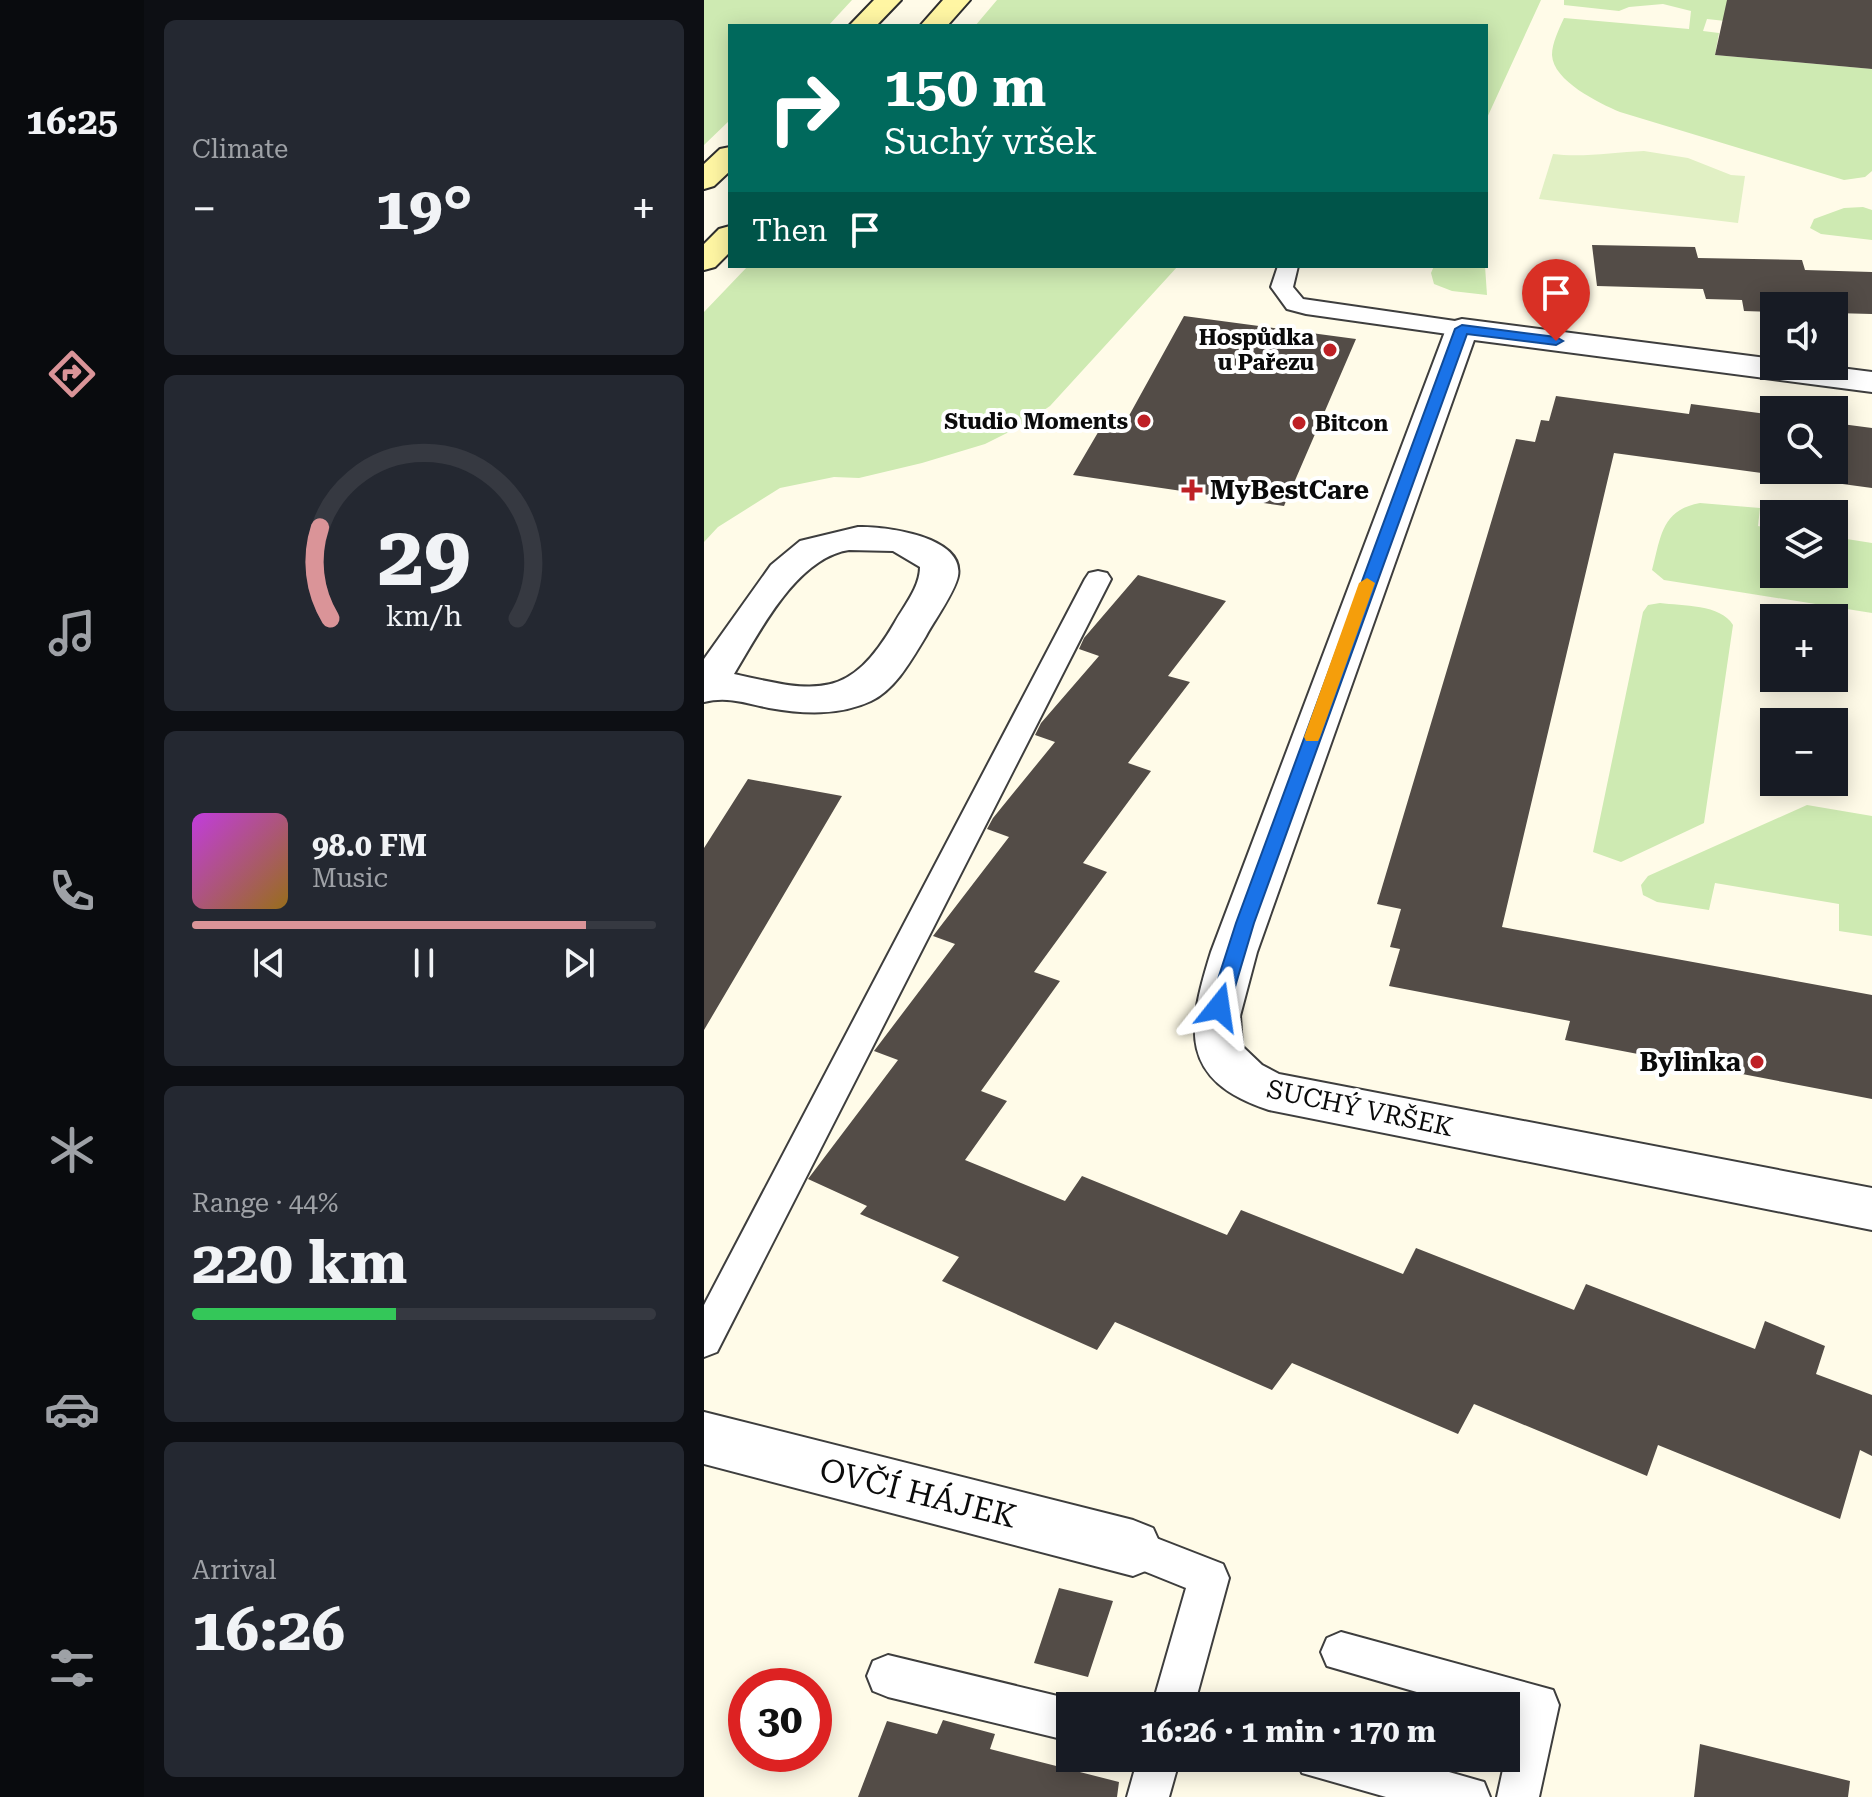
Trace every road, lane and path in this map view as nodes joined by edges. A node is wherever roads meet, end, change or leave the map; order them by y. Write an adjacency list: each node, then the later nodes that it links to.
1 (888, 0): 3 (main road)
2 (957, 0): 4 (main road)
3 (864, 24)
4 (935, 24)
5 (728, 157): 6 (main road)
6 (704, 180)
7 (728, 237): 8 (main road)
8 (704, 261)
9 (1287, 268): 10 (lane)
10 (1462, 329): 11 (street); 14 (street, SUCHÝ VRŠEK)
11 (1872, 382)
12 (1098, 579): 15 (lane)
13 (706, 685): 13 (street)
14 (1872, 1209)
15 (704, 1341)
16 (704, 1438): 17 (street, OVČÍ HÁJEK)
17 (1133, 1548): 20 (lane)
18 (1341, 1652): 26 (lane)
19 (888, 1676): 21 (lane)
20 (1177, 1692)
21 (1056, 1717)
22 (1155, 1772): 24 (lane)
23 (1372, 1772): 25 (lane)
24 (1148, 1797)
25 (1469, 1797)
26 (1518, 1797)

